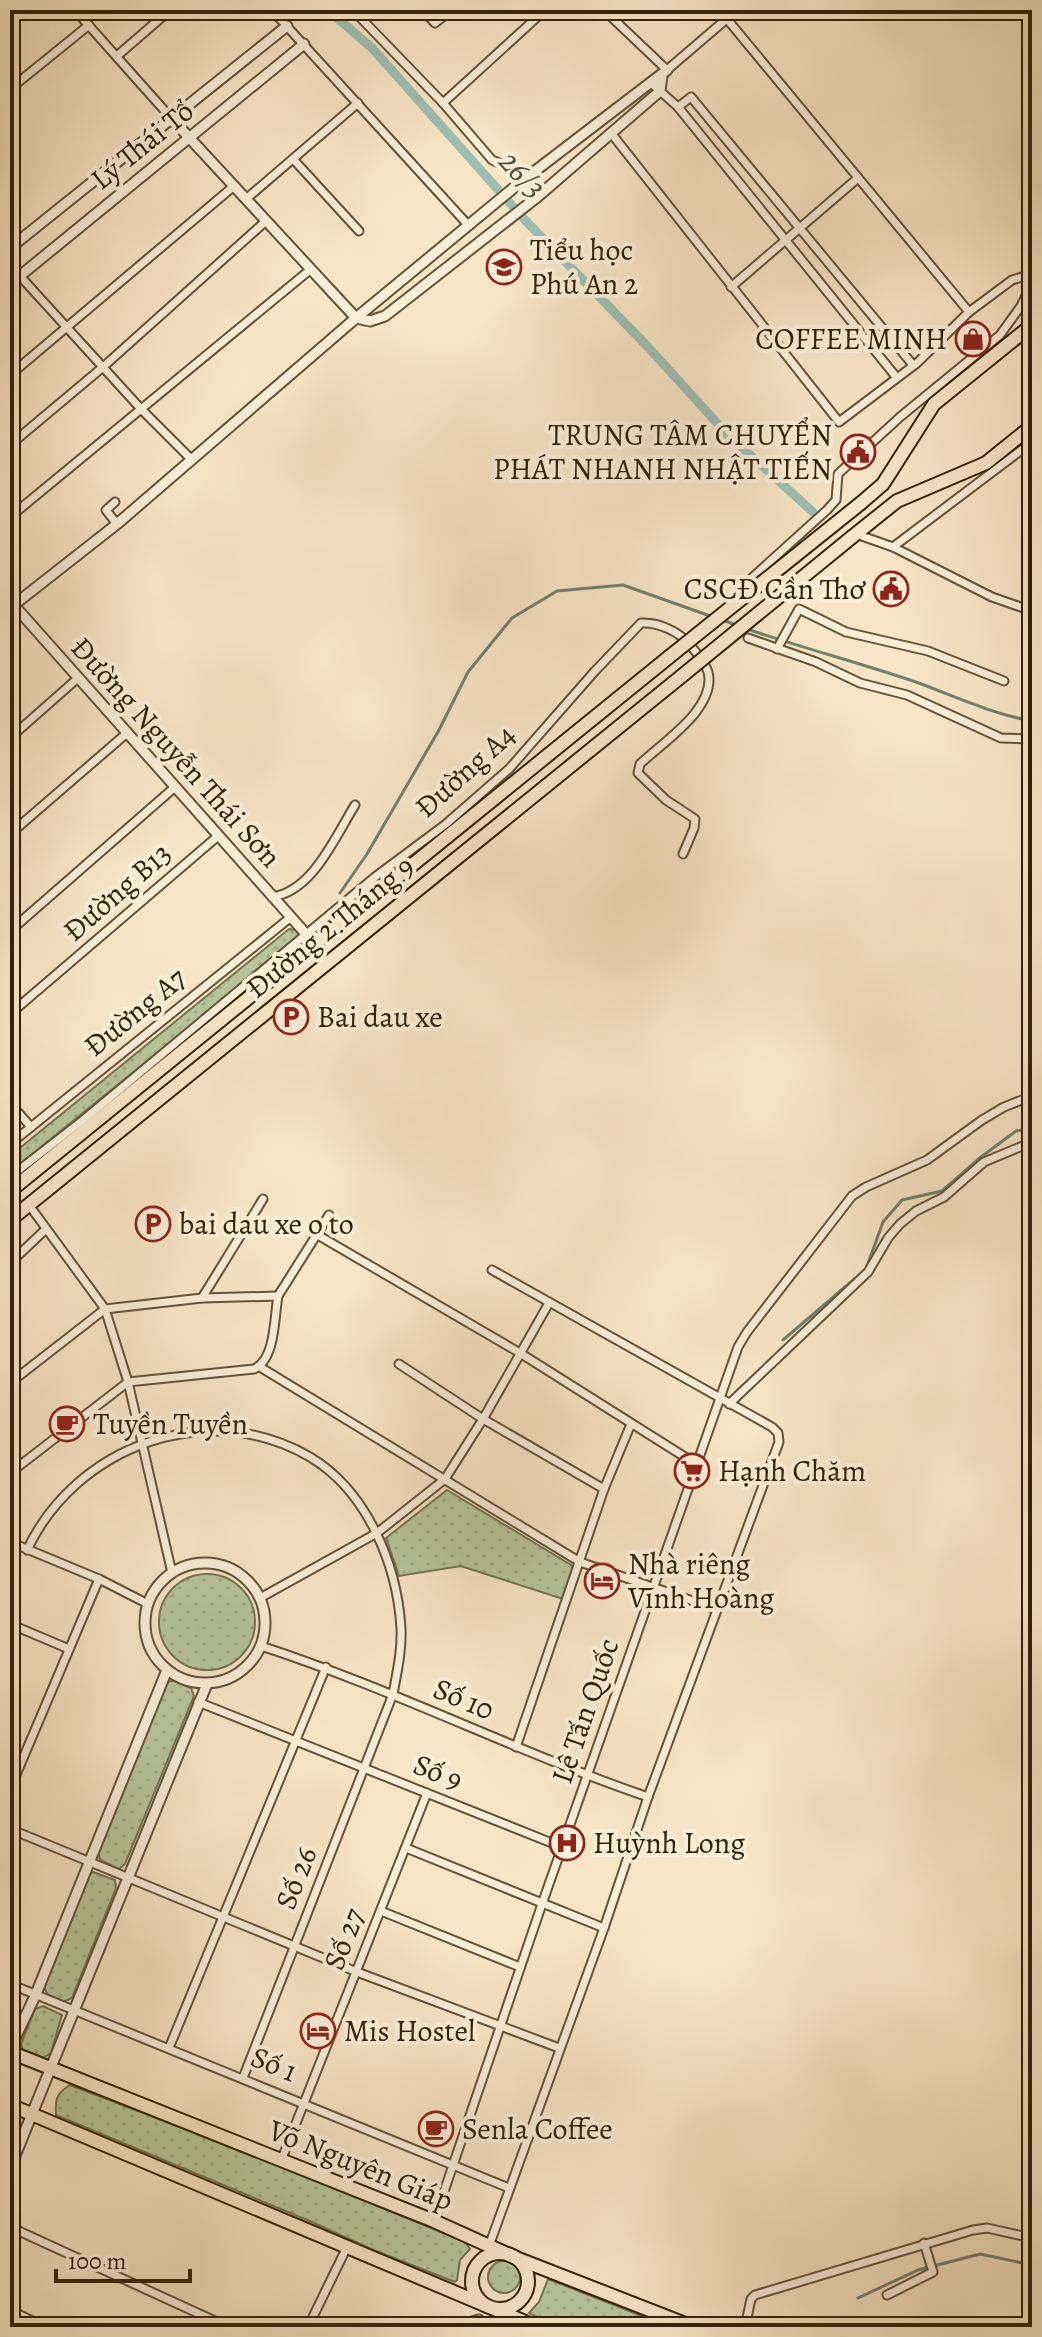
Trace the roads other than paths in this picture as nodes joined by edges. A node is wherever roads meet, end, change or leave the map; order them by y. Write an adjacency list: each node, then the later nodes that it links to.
1 (75, 10): 13 (street)
2 (170, 10): 16 (street)
3 (272, 10): 14 (street)
4 (353, 10): 22 (street)
5 (422, 10): 6 (street)
6 (452, 10)
7 (545, 10): 22 (street)
8 (604, 10): 11 (street)
9 (621, 10): 11 (street)
10 (737, 10): 12 (street)
11 (612, 17): 17 (street)
12 (727, 19): 17 (street); 29 (street)
13 (89, 25): 16 (street); 19 (street)
14 (287, 26): 15 (street); 24 (street, Lý Thái Tổ)
15 (304, 44): 21 (street); 26 (street, Lý Thái Tổ)
16 (117, 56): 24 (street)
17 (664, 73): 18 (street); 20 (street)
18 (651, 83): 20 (street); 28 (street)
19 (10, 89)
20 (660, 91): 23 (street); 25 (street)
21 (358, 103): 27 (street); 33 (street)
22 (443, 103): 28 (street)
23 (678, 107): 34 (street); 36 (street)
24 (172, 119): 26 (street); 37 (street, Lý Thái Tổ)
25 (611, 133): 44 (street); 46 (street)
26 (189, 137): 30 (street); 41 (street, Lý Thái Tổ)
27 (293, 159): 31 (street); 35 (street)
28 (535, 172): 33 (street)
29 (858, 178): 34 (street); 45 (street)
30 (234, 186): 31 (street); 48 (street)
31 (246, 199): 32 (street)
32 (266, 221): 39 (street); 50 (street)
33 (469, 226): 46 (street)
34 (800, 228): 36 (street); 49 (street)
35 (359, 231)
36 (787, 241): 44 (street); 52 (street)
37 (10, 248)
38 (10, 265): 41 (street)
39 (311, 269): 46 (street); 53 (street)
40 (1032, 274): 45 (street)
41 (20, 276): 43 (street, Lý Thái Tổ); 48 (street)
42 (1032, 283): 63 (street)
43 (10, 284)
44 (731, 287): 52 (street)
45 (969, 312): 49 (street)
46 (356, 318): 57 (street)
47 (1032, 325): 91 (highway, Đường 2 Tháng 9, bridge)
48 (67, 328): 50 (street); 51 (street)
49 (913, 365): 52 (street)
50 (103, 367): 53 (street); 56 (street)
51 (10, 375)
52 (897, 378)
53 (141, 409): 57 (street); 59 (street)
54 (1032, 426): 61 (highway)
55 (1032, 442): 62 (street)
56 (10, 445)
57 (191, 459): 60 (street)
58 (115, 502): 60 (street)
59 (10, 517)
60 (117, 524): 64 (street)
61 (854, 536): 62 (street); 93 (highway, Đường 2 Tháng 9, bridge)
62 (893, 547): 65 (street)
63 (743, 586)
64 (11, 605): 68 (street, Đường Nguyễn Thái Sơn)
65 (1032, 611)
66 (748, 638): 67 (street)
67 (778, 647): 69 (street); 72 (street)
68 (78, 678): 70 (street, Đường Nguyễn Thái Sơn); 71 (street)
69 (1004, 681)
70 (127, 733): 73 (street, Đường Nguyễn Thái Sơn); 75 (street)
71 (10, 738)
72 (1032, 739)
73 (175, 787): 76 (street, Đường Nguyễn Thái Sơn); 81 (street)
74 (355, 805): 78 (street)
75 (10, 834)
76 (218, 836): 78 (street, Đường Nguyễn Thái Sơn); 84 (street, Đường B13)
77 (683, 854): 83 (street, Đường A4)
78 (272, 897): 80 (street, Đường Nguyễn Thái Sơn)
79 (10, 910): 81 (street)
80 (291, 917): 83 (street, Đường Nguyễn Thái Sơn); 87 (street, Đường A7)
81 (20, 922): 82 (street)
82 (10, 931)
83 (306, 934): 90 (street, Đường A4)
84 (10, 1014)
85 (1032, 1096): 109 (street, Lê Tấn Quốc)
86 (10, 1103): 87 (street)
87 (31, 1127): 89 (street, Đường A7)
88 (1032, 1142): 110 (street)
89 (10, 1144)
90 (10, 1177)
91 (10, 1191)
92 (263, 1199): 101 (street)
93 (29, 1205): 95 (highway, Đường 2 Tháng 9); 96 (street)
94 (329, 1215): 97 (street)
95 (10, 1220)
96 (46, 1229): 98 (street); 103 (street)
97 (316, 1234): 100 (street); 104 (street)
98 (10, 1263)
99 (492, 1270): 102 (street)
100 (278, 1296): 101 (street); 106 (street)
101 (202, 1298): 103 (street)
102 (549, 1303): 104 (street); 109 (street)
103 (105, 1309): 107 (street); 108 (street)
104 (520, 1353): 111 (street); 112 (street)
105 (399, 1364): 111 (street)
106 (260, 1367): 107 (street); 116 (street)
107 (128, 1382): 113 (street); 115 (street)
108 (10, 1383)
109 (720, 1400): 110 (street); 114 (street, Lê Tấn Quốc)
110 (729, 1404): 127 (street)
111 (483, 1419): 116 (street); 117 (street)
112 (631, 1424): 114 (street); 117 (street)
113 (141, 1443): 118 (street, Số 26); 120 (street, Số 26); 122 (street)
114 (696, 1464): 124 (street, Lê Tấn Quốc)
115 (10, 1473)
116 (445, 1479): 118 (street); 121 (street)
117 (604, 1489): 121 (street)
118 (377, 1533): 125 (street); 134 (street, Số 26)
119 (10, 1542): 120 (street)
120 (27, 1550): 123 (street)
121 (580, 1562): 124 (street); 137 (street)
122 (172, 1573): 125 (street); 126 (street)
123 (99, 1579): 126 (street); 130 (street)
124 (654, 1588): 127 (street); 139 (street, Lê Tấn Quốc)
125 (260, 1598): 129 (street)
126 (148, 1604): 132 (street)
127 (716, 1609): 142 (street)
128 (10, 1624): 130 (street)
129 (261, 1646): 131 (street, Số 10); 133 (street)
130 (69, 1649): 140 (street)
131 (326, 1667): 134 (street, Số 10); 136 (street)
132 (167, 1670): 133 (street); 146 (street)
133 (207, 1684): 135 (street)
134 (393, 1694): 137 (street, Số 10); 138 (street, Số 26)
135 (198, 1702): 136 (street, Số 9); 147 (street)
136 (296, 1741): 138 (street, Số 9); 150 (street)
137 (516, 1747): 139 (street, Số 10)
138 (365, 1768): 141 (street, Số 9); 152 (street, Số 26)
139 (588, 1777): 142 (street, Số 10); 144 (street, Lê Tấn Quốc)
140 (10, 1789)
141 (427, 1793): 144 (street, Số 9); 145 (street, Số 27)
142 (648, 1797): 151 (street)
143 (10, 1829): 146 (street)
144 (562, 1847): 148 (street, Lê Tấn Quốc)
145 (406, 1848): 148 (street); 149 (street, Số 27)
146 (89, 1861): 147 (street); 156 (street)
147 (128, 1877): 150 (street); 157 (street)
148 (542, 1904): 151 (street); 153 (street, Lê Tấn Quốc)
149 (381, 1911): 153 (street); 154 (street, Số 27)
150 (225, 1917): 152 (street); 159 (street)
151 (604, 1928): 160 (street)
152 (295, 1946): 154 (street); 163 (street, Số 26)
153 (520, 1967): 158 (street, Lê Tấn Quốc)
154 (357, 1972): 158 (street); 164 (street, Số 27)
155 (10, 1984): 156 (street, Số 1)
156 (36, 1994): 157 (street, Số 1); 161 (street)
157 (74, 2011): 159 (street, Số 1); 162 (street)
158 (500, 2027): 160 (street); 168 (street, Lê Tấn Quốc)
159 (169, 2048): 163 (street, Số 1)
160 (559, 2048): 170 (street)
161 (10, 2051): 162 (highway, Võ Nguyên Giáp)
162 (51, 2070): 166 (street); 167 (highway, Võ Nguyên Giáp)
163 (243, 2078): 164 (street, Số 1)
164 (304, 2102): 167 (street, Số 27); 168 (street, Số 1)
165 (10, 2105): 166 (highway)
166 (32, 2115): 169 (street); 175 (highway)
167 (281, 2161): 171 (highway, Võ Nguyên Giáp)
168 (453, 2167): 170 (street, Số 1); 171 (street, Lê Tấn Quốc)
169 (10, 2168)
170 (509, 2188): 174 (street)
171 (434, 2221): 174 (highway, Võ Nguyên Giáp)
172 (10, 2227): 184 (street)
173 (1032, 2238): 176 (street)
174 (489, 2246): 177 (highway, Võ Nguyên Giáp)
175 (347, 2247): 179 (highway); 185 (street)
176 (926, 2247): 178 (street); 189 (street)
177 (516, 2258): 179 (highway); 179 (highway); 188 (highway, Võ Nguyên Giáp)
178 (887, 2295)
179 (487, 2307): 181 (street); 187 (highway)
180 (10, 2310): 182 (street)
181 (479, 2324): 186 (street)
182 (34, 2325): 183 (street)
183 (44, 2327)
184 (228, 2327)
185 (308, 2327)
186 (456, 2327)
187 (537, 2327)
188 (693, 2327)
189 (745, 2327)

